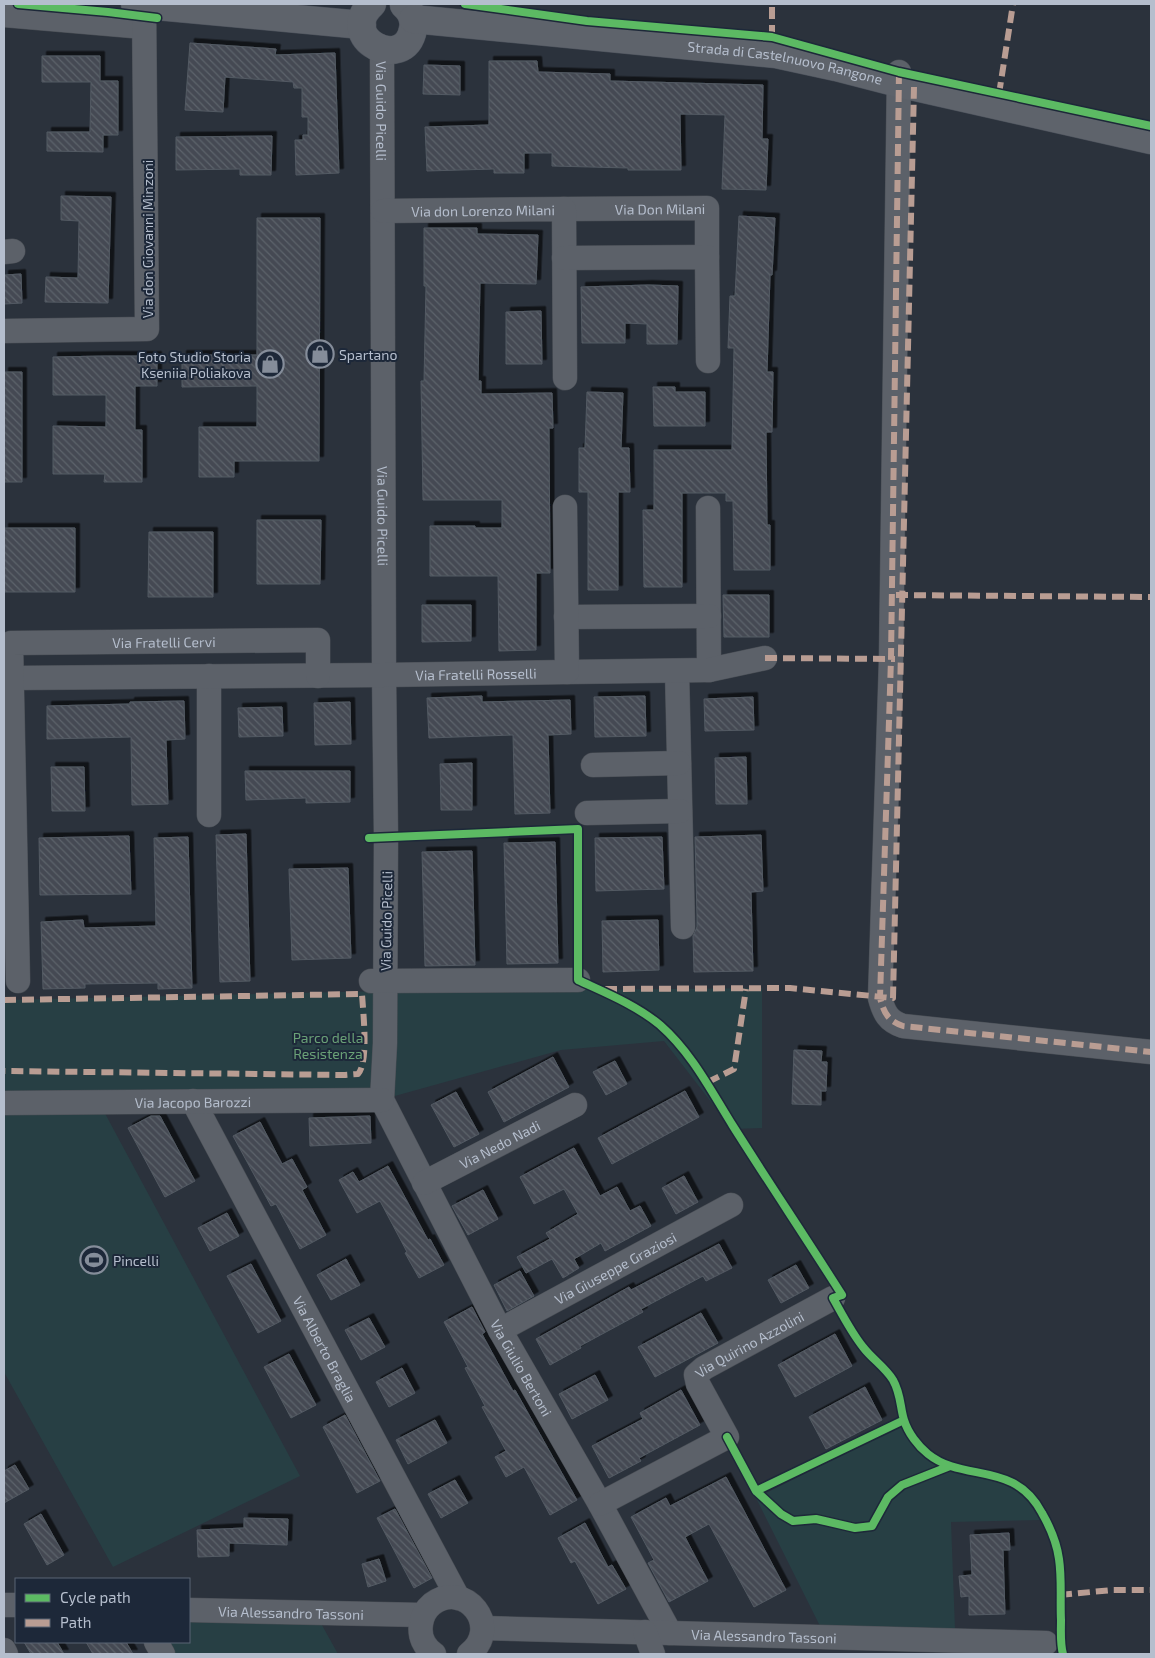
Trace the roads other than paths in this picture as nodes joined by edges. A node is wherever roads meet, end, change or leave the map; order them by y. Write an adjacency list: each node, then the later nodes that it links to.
1 (141, 12): 3 (street); 4 (main road); 12 (street, Via don Giovanni Minzoni)
2 (408, 12): 5 (main road, Strada di Castelnuovo Rangone); 6 (main road, Strada di Castelnuovo Rangone)
3 (4, 14)
4 (367, 14): 5 (main road)
5 (382, 50): 9 (street, Via Guido Picelli)
6 (899, 78): 7 (main road, Strada di Castelnuovo Rangone); 36 (street)
7 (1151, 140)
8 (564, 209): 9 (street, Via don Lorenzo Milani); 10 (street, Via don Lorenzo Milani); 11 (street, Via Don Milani)
9 (383, 210): 23 (street, Via Guido Picelli)
10 (564, 258): 11 (street); 14 (street, Via don Lorenzo Milani)
11 (707, 258): 13 (street)
12 (4, 331)
13 (708, 361)
14 (565, 378)
15 (565, 507): 18 (street)
16 (708, 508): 17 (street)
17 (708, 616): 18 (street); 20 (street)
18 (566, 617): 22 (street)
19 (765, 658): 20 (street, Via Fratelli Rosselli)
20 (709, 670): 21 (street, Via Fratelli Rosselli)
21 (677, 671): 22 (street, Via Fratelli Rosselli); 27 (street)
22 (567, 672): 23 (street, Via Fratelli Rosselli)
23 (384, 675): 25 (street); 35 (street, Via Guido Picelli)
24 (209, 676): 25 (street); 26 (street); 31 (street)
25 (318, 676): 26 (street, Via Fratelli Cervi)
26 (11, 678): 34 (street, Via Fratelli Cervi)
27 (679, 763): 28 (street); 29 (street)
28 (593, 766)
29 (680, 811): 30 (street); 32 (street)
30 (587, 813)
31 (209, 815)
32 (683, 928)
33 (578, 980): 35 (street, Via Guido Picelli)
34 (18, 981)
35 (378, 981): 37 (street, Via Guido Picelli)
36 (1151, 1052)
37 (382, 1100): 38 (street, Via Jacopo Barozzi); 41 (street, Via Giulio Bertoni)
38 (193, 1101): 39 (street, Via Jacopo Barozzi); 46 (street, Via Alberto Braglia)
39 (4, 1103)
40 (575, 1105): 41 (street, Via Nedo Nadi)
41 (424, 1183): 44 (street, Via Giulio Bertoni)
42 (731, 1205): 44 (street, Via Giuseppe Graziosi)
43 (833, 1298): 45 (street, Via Quirino Azzolini)
44 (500, 1330): 45 (street, Via Giulio Bertoni)
45 (600, 1504): 51 (street, Via Giulio Bertoni)
46 (458, 1598): 48 (street); 49 (street)
47 (190, 1610): 48 (street, Via Alessandro Tassoni)
48 (422, 1621): 58 (street)
49 (483, 1628): 50 (street, Via Alessandro Tassoni); 59 (street)
50 (645, 1632): 51 (street, Via Alessandro Tassoni); 60 (street)
51 (670, 1633): 54 (street, Via Alessandro Tassoni)
52 (157, 1643): 57 (street)
53 (1046, 1643): 54 (street, Via Alessandro Tassoni)
54 (857, 1646)
55 (4, 1650): 56 (street)
56 (6, 1654)
57 (163, 1654)
58 (434, 1654)
59 (469, 1654)
60 (653, 1654)

